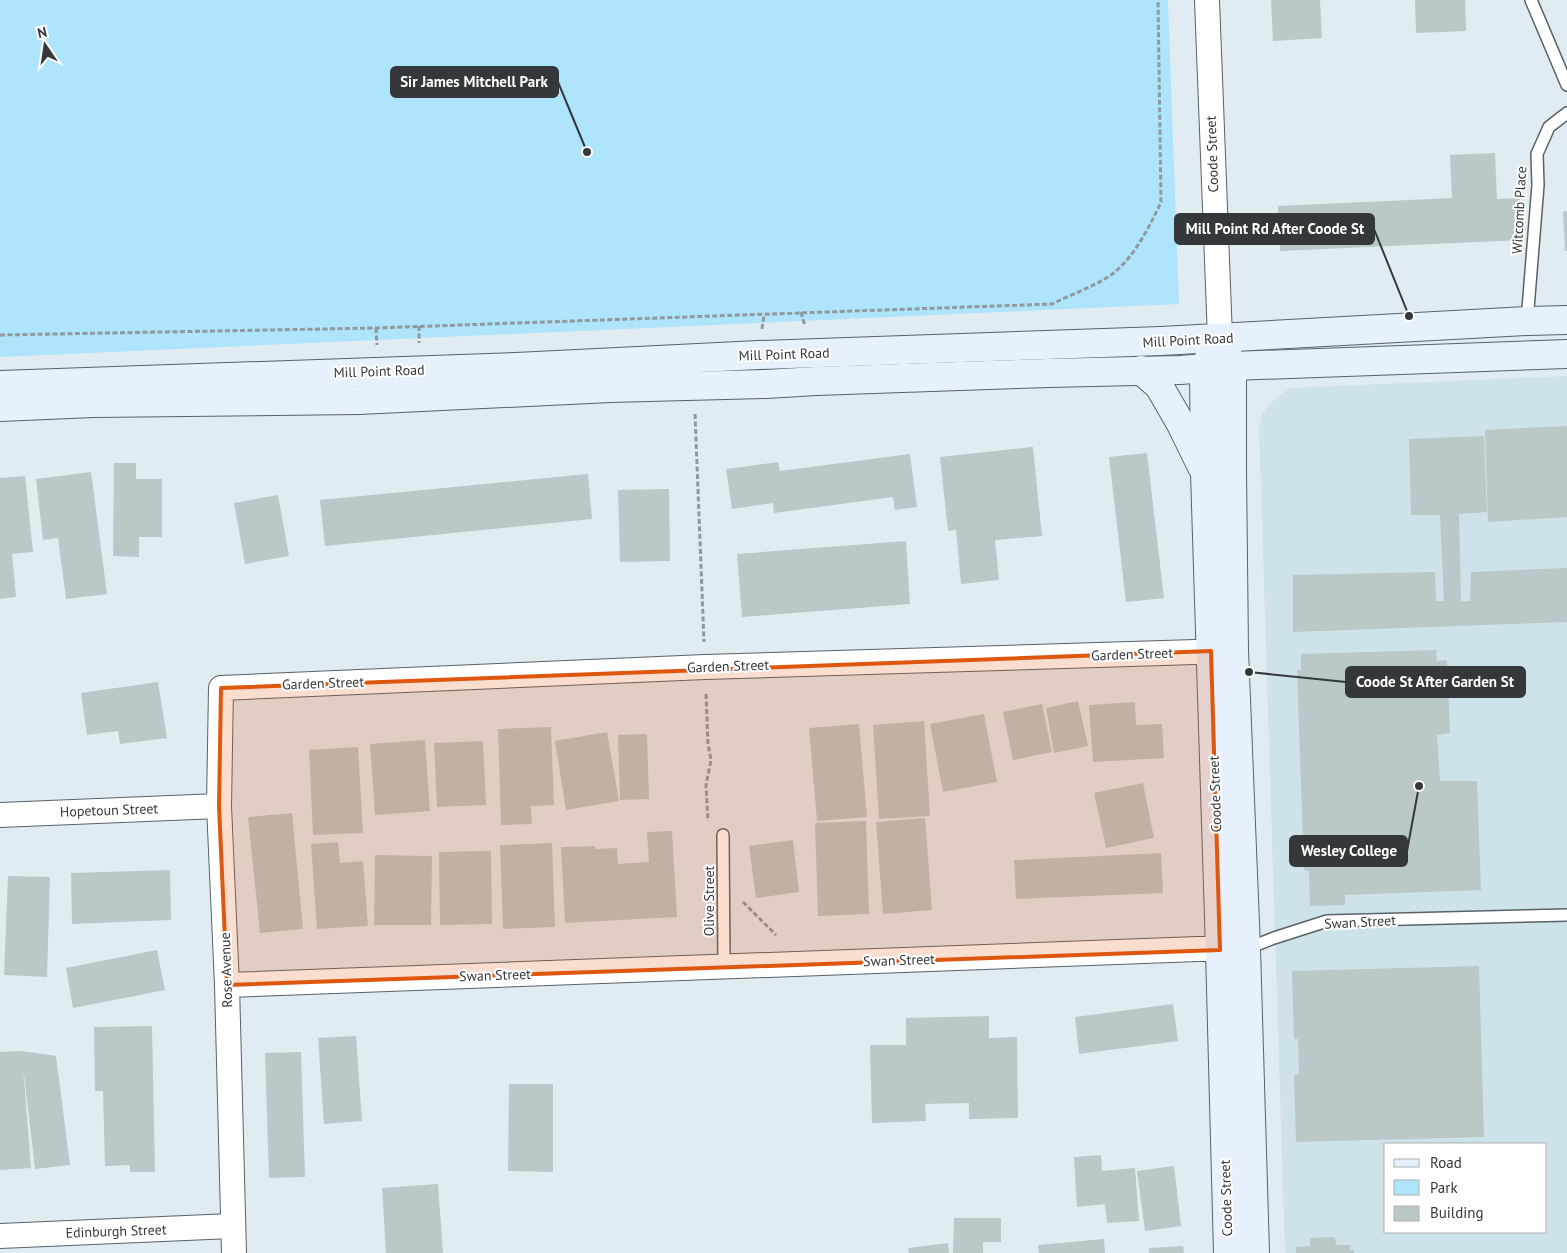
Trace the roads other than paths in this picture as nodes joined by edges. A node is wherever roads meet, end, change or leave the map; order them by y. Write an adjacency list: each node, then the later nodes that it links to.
1 (1207, 0): 7 (street, Coode Street)
2 (1532, 0): 3 (lane)
3 (1567, 85)
4 (1567, 113): 6 (lane, Witcomb Place)
5 (1567, 320): 6 (main road, Mill Point Road)
6 (1527, 321): 7 (main road, Mill Point Road)
7 (1220, 338): 9 (main road, Coode Street); 10 (main road, Coode Street); 12 (main road, Mill Point Road)
8 (1567, 354): 9 (main road, Mill Point Road)
9 (1232, 366): 10 (main road, Mill Point Road); 15 (main road, Coode Street)
10 (1204, 368): 11 (main road, Mill Point Road); 14 (main road, Coode Street)
11 (1141, 370): 13 (main road, Mill Point Road); 14 (main road)
12 (0, 385)
13 (0, 407)
14 (1204, 473): 15 (main road, Coode Street)
15 (1222, 651): 16 (street, Garden Street); 21 (main road, Coode Street)
16 (221, 688): 17 (street, Rose Avenue)
17 (219, 806): 18 (street, Hopetoun Street); 23 (street, Rose Avenue)
18 (0, 815)
19 (723, 835): 22 (lane, Olive Street)
20 (1567, 915): 21 (lane, Swan Street)
21 (1233, 950): 22 (street, Swan Street); 27 (main road, Coode Street); 28 (main road, Coode Street)
22 (724, 967): 23 (street, Swan Street)
23 (227, 984): 24 (street, Rose Avenue)
24 (232, 1226): 25 (street, Edinburgh Street); 26 (street, Rose Avenue)
25 (0, 1236)
26 (234, 1253)
27 (1228, 1253)
28 (1255, 1253)

